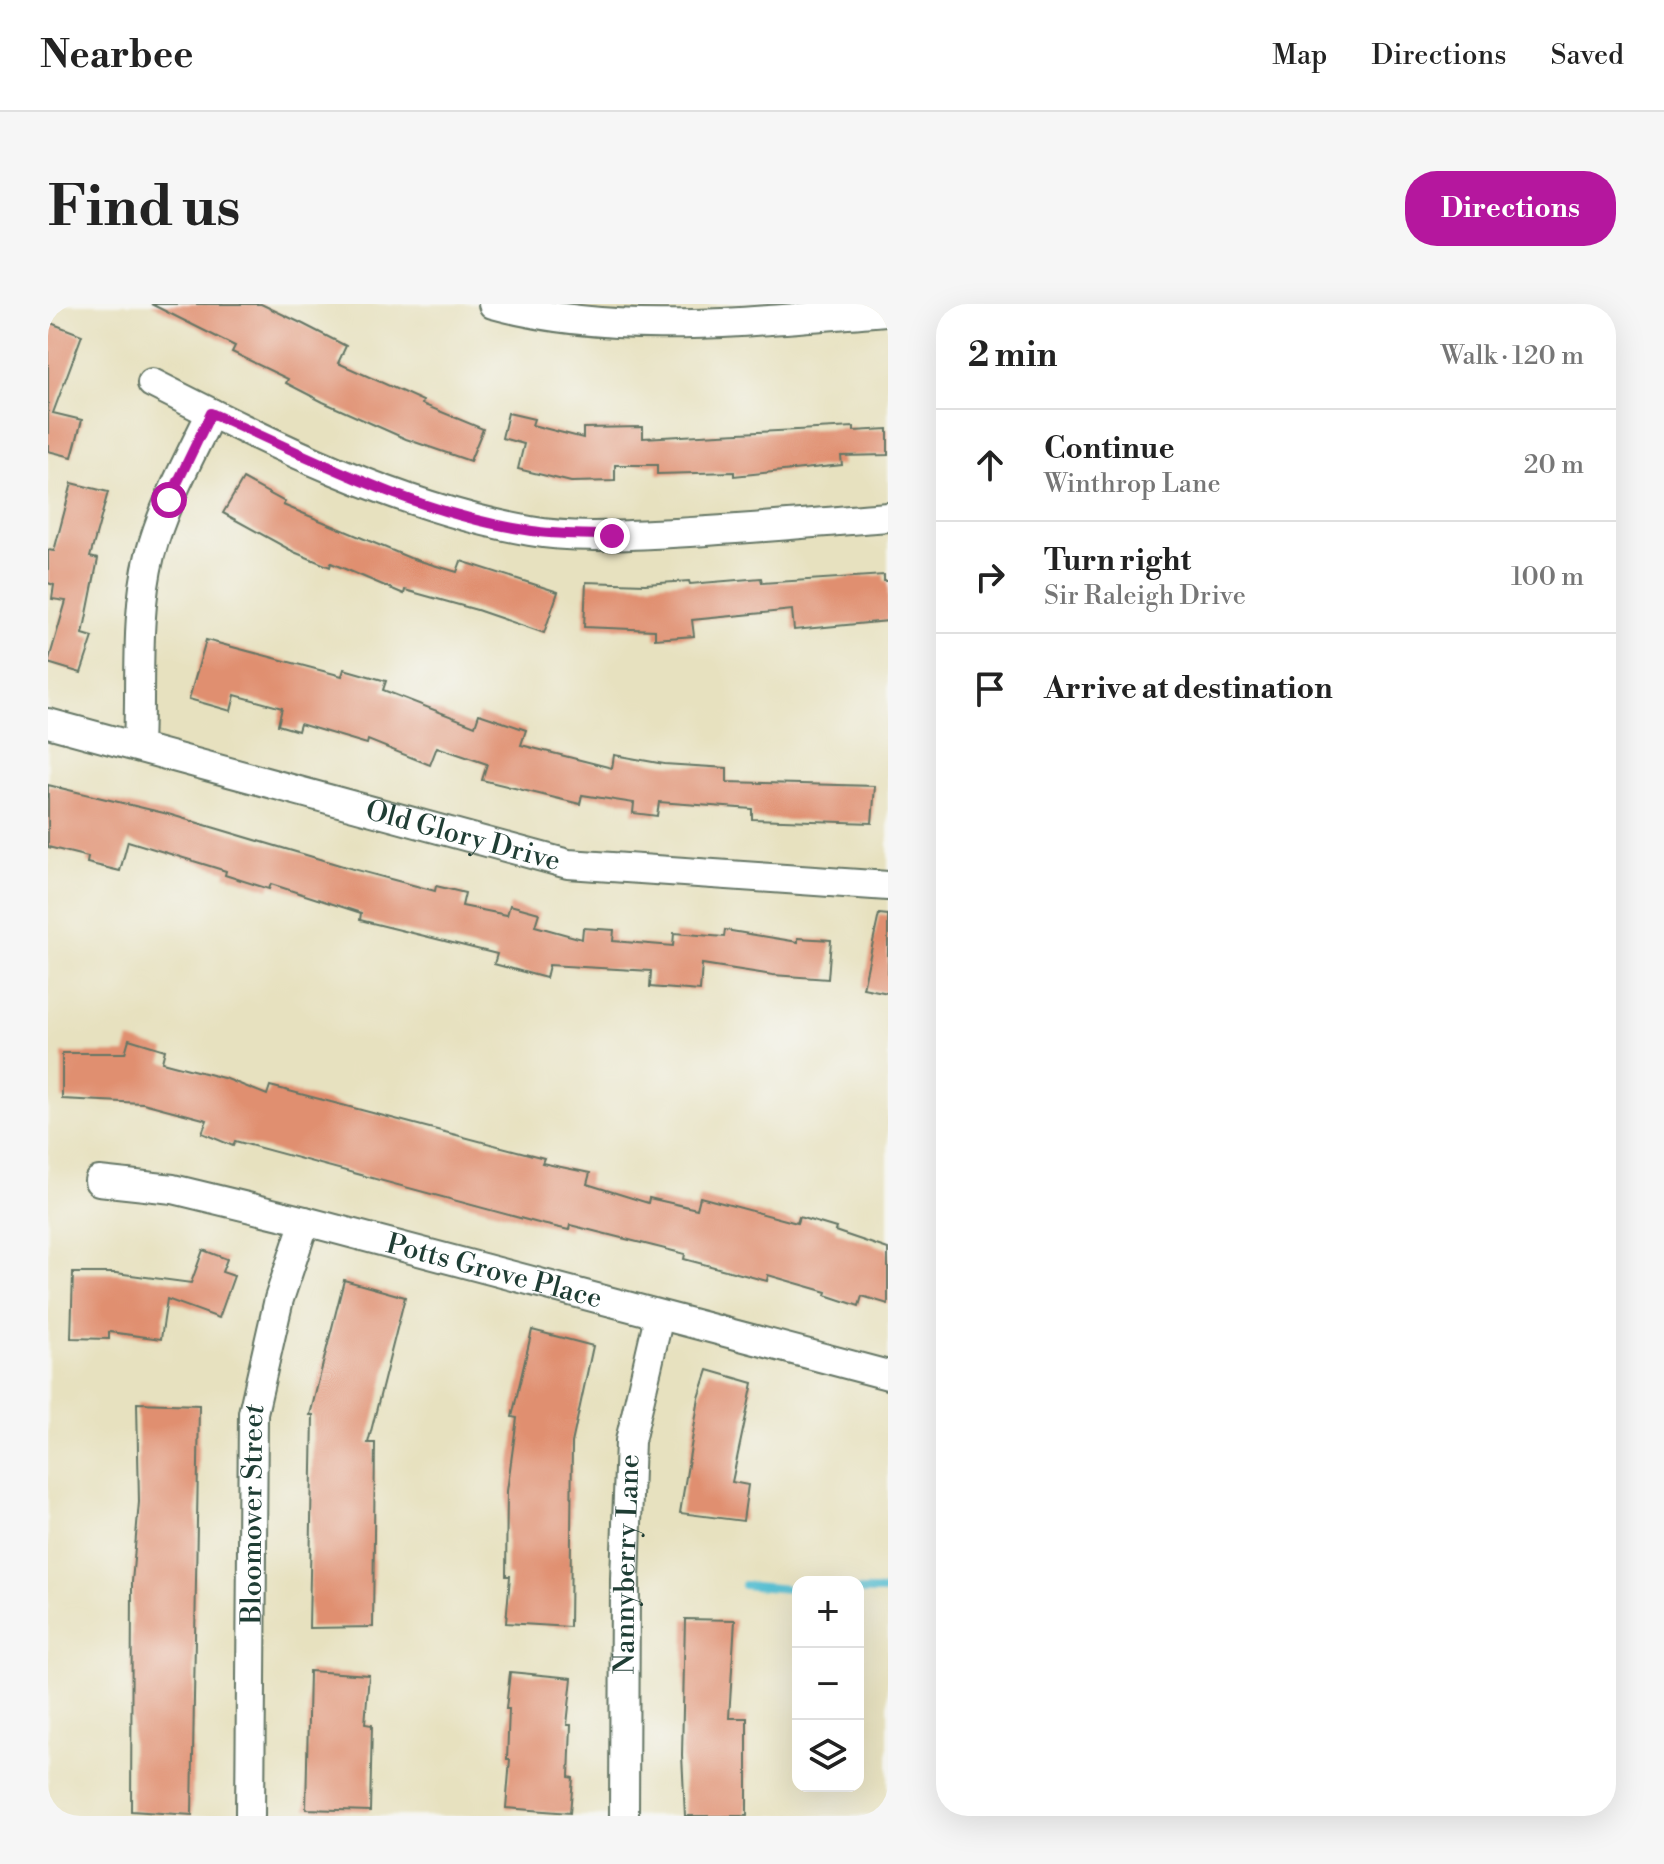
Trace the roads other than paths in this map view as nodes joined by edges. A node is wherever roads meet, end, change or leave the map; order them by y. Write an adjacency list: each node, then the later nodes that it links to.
1 (493, 304): 2 (street)
2 (888, 311)
3 (152, 383): 4 (street)
4 (211, 413): 5 (street); 7 (street)
5 (888, 517)
6 (48, 723): 7 (street, Old Glory Drive)
7 (138, 745): 8 (street, Old Glory Drive)
8 (888, 886)
9 (99, 1181): 10 (street, Potts Grove Place)
10 (305, 1221): 11 (street, Potts Grove Place); 13 (street, Bloomover Street)
11 (659, 1316): 12 (street, Potts Grove Place); 14 (street, Nannyberry Lane)
12 (888, 1375)
13 (250, 1816)
14 (624, 1816)

